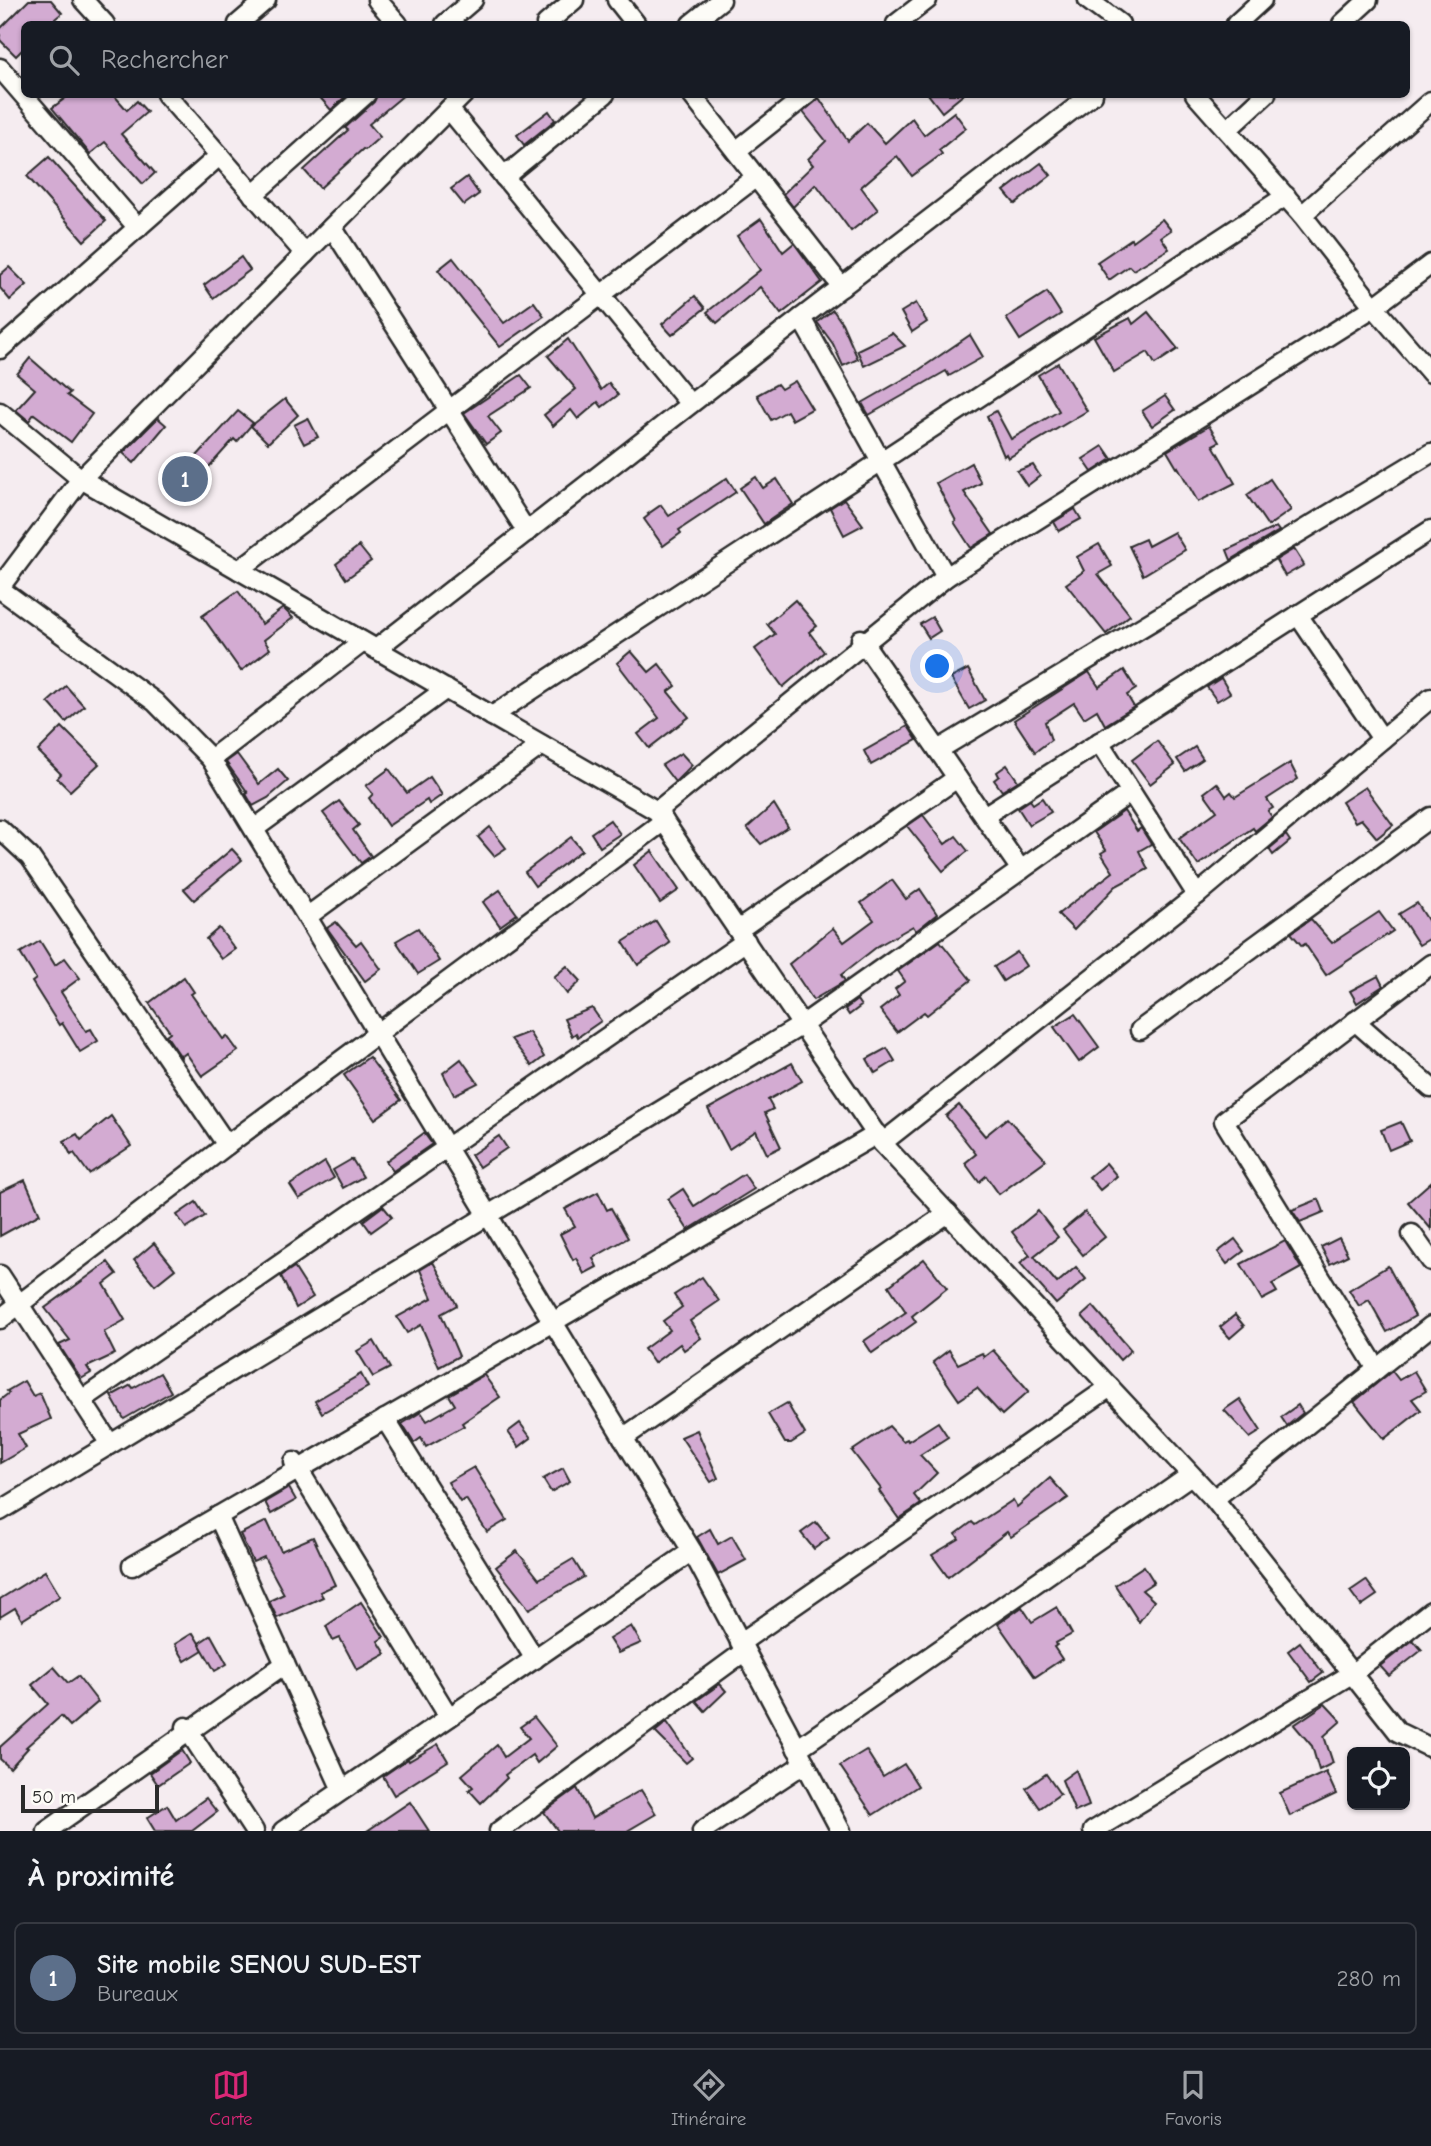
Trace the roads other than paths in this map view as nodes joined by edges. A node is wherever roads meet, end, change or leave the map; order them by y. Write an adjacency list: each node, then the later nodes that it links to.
1 (83, 0): 12 (street)
2 (266, 0): 13 (street)
3 (377, 0): 14 (street)
4 (473, 0): 15 (street)
5 (574, 0): 16 (street)
6 (617, 0): 17 (street)
7 (721, 0): 18 (street)
8 (927, 0): 19 (street)
9 (1088, 0): 20 (street)
10 (1262, 0): 21 (street)
11 (1368, 0): 22 (street)
12 (102, 21)
13 (242, 21)
14 (395, 21)
15 (448, 21)
16 (550, 21)
17 (634, 21)
18 (695, 21)
19 (900, 21)
20 (1116, 21)
21 (1239, 21)
22 (1345, 21)
23 (0, 68): 24 (street)
24 (21, 92)
25 (26, 98): 45 (street)
26 (169, 98): 38 (street)
27 (362, 98): 41 (street)
28 (600, 98): 39 (street)
29 (694, 98): 37 (street)
30 (803, 98): 37 (street)
31 (1088, 98): 48 (street)
32 (1198, 98): 36 (street)
33 (1262, 98): 36 (street)
34 (458, 99): 39 (street); 44 (street)
35 (1431, 101): 43 (street)
36 (1227, 131): 42 (street)
37 (736, 151): 40 (street)
38 (219, 156): 41 (street); 45 (street)
39 (504, 177): 49 (street)
40 (756, 177): 48 (street); 49 (street)
41 (253, 195): 46 (street)
42 (1286, 196): 43 (street); 58 (street)
43 (1303, 215): 50 (street)
44 (332, 226): 46 (street); 55 (street)
45 (138, 228): 52 (street)
46 (305, 254): 59 (street)
47 (1431, 264): 50 (street)
48 (842, 287): 51 (street)
49 (601, 295): 54 (street); 55 (street)
50 (1374, 307): 53 (street); 63 (street)
51 (801, 318): 54 (street); 58 (street)
52 (0, 349)
53 (1431, 373)
54 (690, 404): 61 (street)
55 (449, 410): 61 (street); 62 (street)
56 (0, 412): 59 (street)
57 (1431, 453): 74 (street)
58 (881, 460): 63 (street); 70 (street)
59 (81, 479): 62 (street); 64 (street)
60 (1431, 530): 65 (street)
61 (527, 532): 67 (street)
62 (239, 570): 67 (street)
63 (946, 577): 66 (street)
64 (0, 588): 75 (street)
65 (1298, 615): 71 (street); 72 (street)
66 (863, 641): 74 (street); 78 (street)
67 (370, 646): 68 (street); 75 (street)
68 (446, 689): 70 (street); 82 (street)
69 (1431, 698): 71 (street)
70 (492, 716): 73 (street)
71 (1382, 739): 84 (street)
72 (1099, 742): 77 (street); 79 (street)
73 (542, 745): 78 (street); 85 (street)
74 (938, 750): 76 (street)
75 (211, 759): 82 (street)
76 (957, 778): 79 (street); 86 (street)
77 (1131, 792): 83 (street); 84 (street)
78 (661, 816): 86 (street); 91 (street)
79 (984, 816): 83 (street)
80 (1431, 817): 90 (street)
81 (0, 828): 94 (street)
82 (254, 829): 85 (street)
83 (1021, 870): 89 (street)
84 (1197, 895): 93 (street)
85 (307, 916): 91 (street)
86 (742, 936): 89 (street); 95 (street)
87 (1431, 964): 88 (street)
88 (1355, 1021): 92 (street); 105 (street)
89 (802, 1025): 93 (street); 97 (street)
90 (1140, 1030)
91 (378, 1033): 94 (street); 95 (street)
92 (1431, 1088)
93 (880, 1138): 96 (street); 103 (street)
94 (226, 1145): 101 (street)
95 (447, 1147): 97 (street); 107 (street)
96 (948, 1213): 106 (street); 109 (street)
97 (488, 1214): 103 (street); 110 (street)
98 (1412, 1234): 99 (street)
99 (1431, 1261)
100 (0, 1275): 101 (street)
101 (19, 1304): 102 (street); 107 (street)
102 (0, 1319)
103 (553, 1322): 108 (street); 109 (street)
104 (1431, 1326): 105 (street)
105 (1377, 1369): 113 (street)
106 (1110, 1387): 112 (street); 119 (street)
107 (82, 1400): 110 (street)
108 (385, 1419): 111 (street); 120 (street)
109 (623, 1438): 116 (street)
110 (110, 1444): 114 (street)
111 (297, 1465): 115 (street); 123 (street)
112 (1191, 1475): 113 (street); 126 (street)
113 (1214, 1499): 122 (street)
114 (0, 1511)
115 (218, 1516): 117 (street); 121 (street)
116 (692, 1551): 119 (street); 120 (street)
117 (132, 1566)
118 (1431, 1611): 122 (street)
119 (743, 1647): 126 (street); 131 (street)
120 (535, 1659): 123 (street)
121 (285, 1664): 124 (street); 127 (street)
122 (1353, 1673): 125 (street); 134 (street)
123 (449, 1717): 127 (street)
124 (188, 1729): 128 (street); 129 (street)
125 (1431, 1748)
126 (801, 1756): 132 (street); 133 (street)
127 (342, 1790): 130 (street)
128 (47, 1831)
129 (254, 1831)
130 (283, 1831)
131 (499, 1831)
132 (702, 1831)
133 (841, 1831)
134 (1093, 1831)

